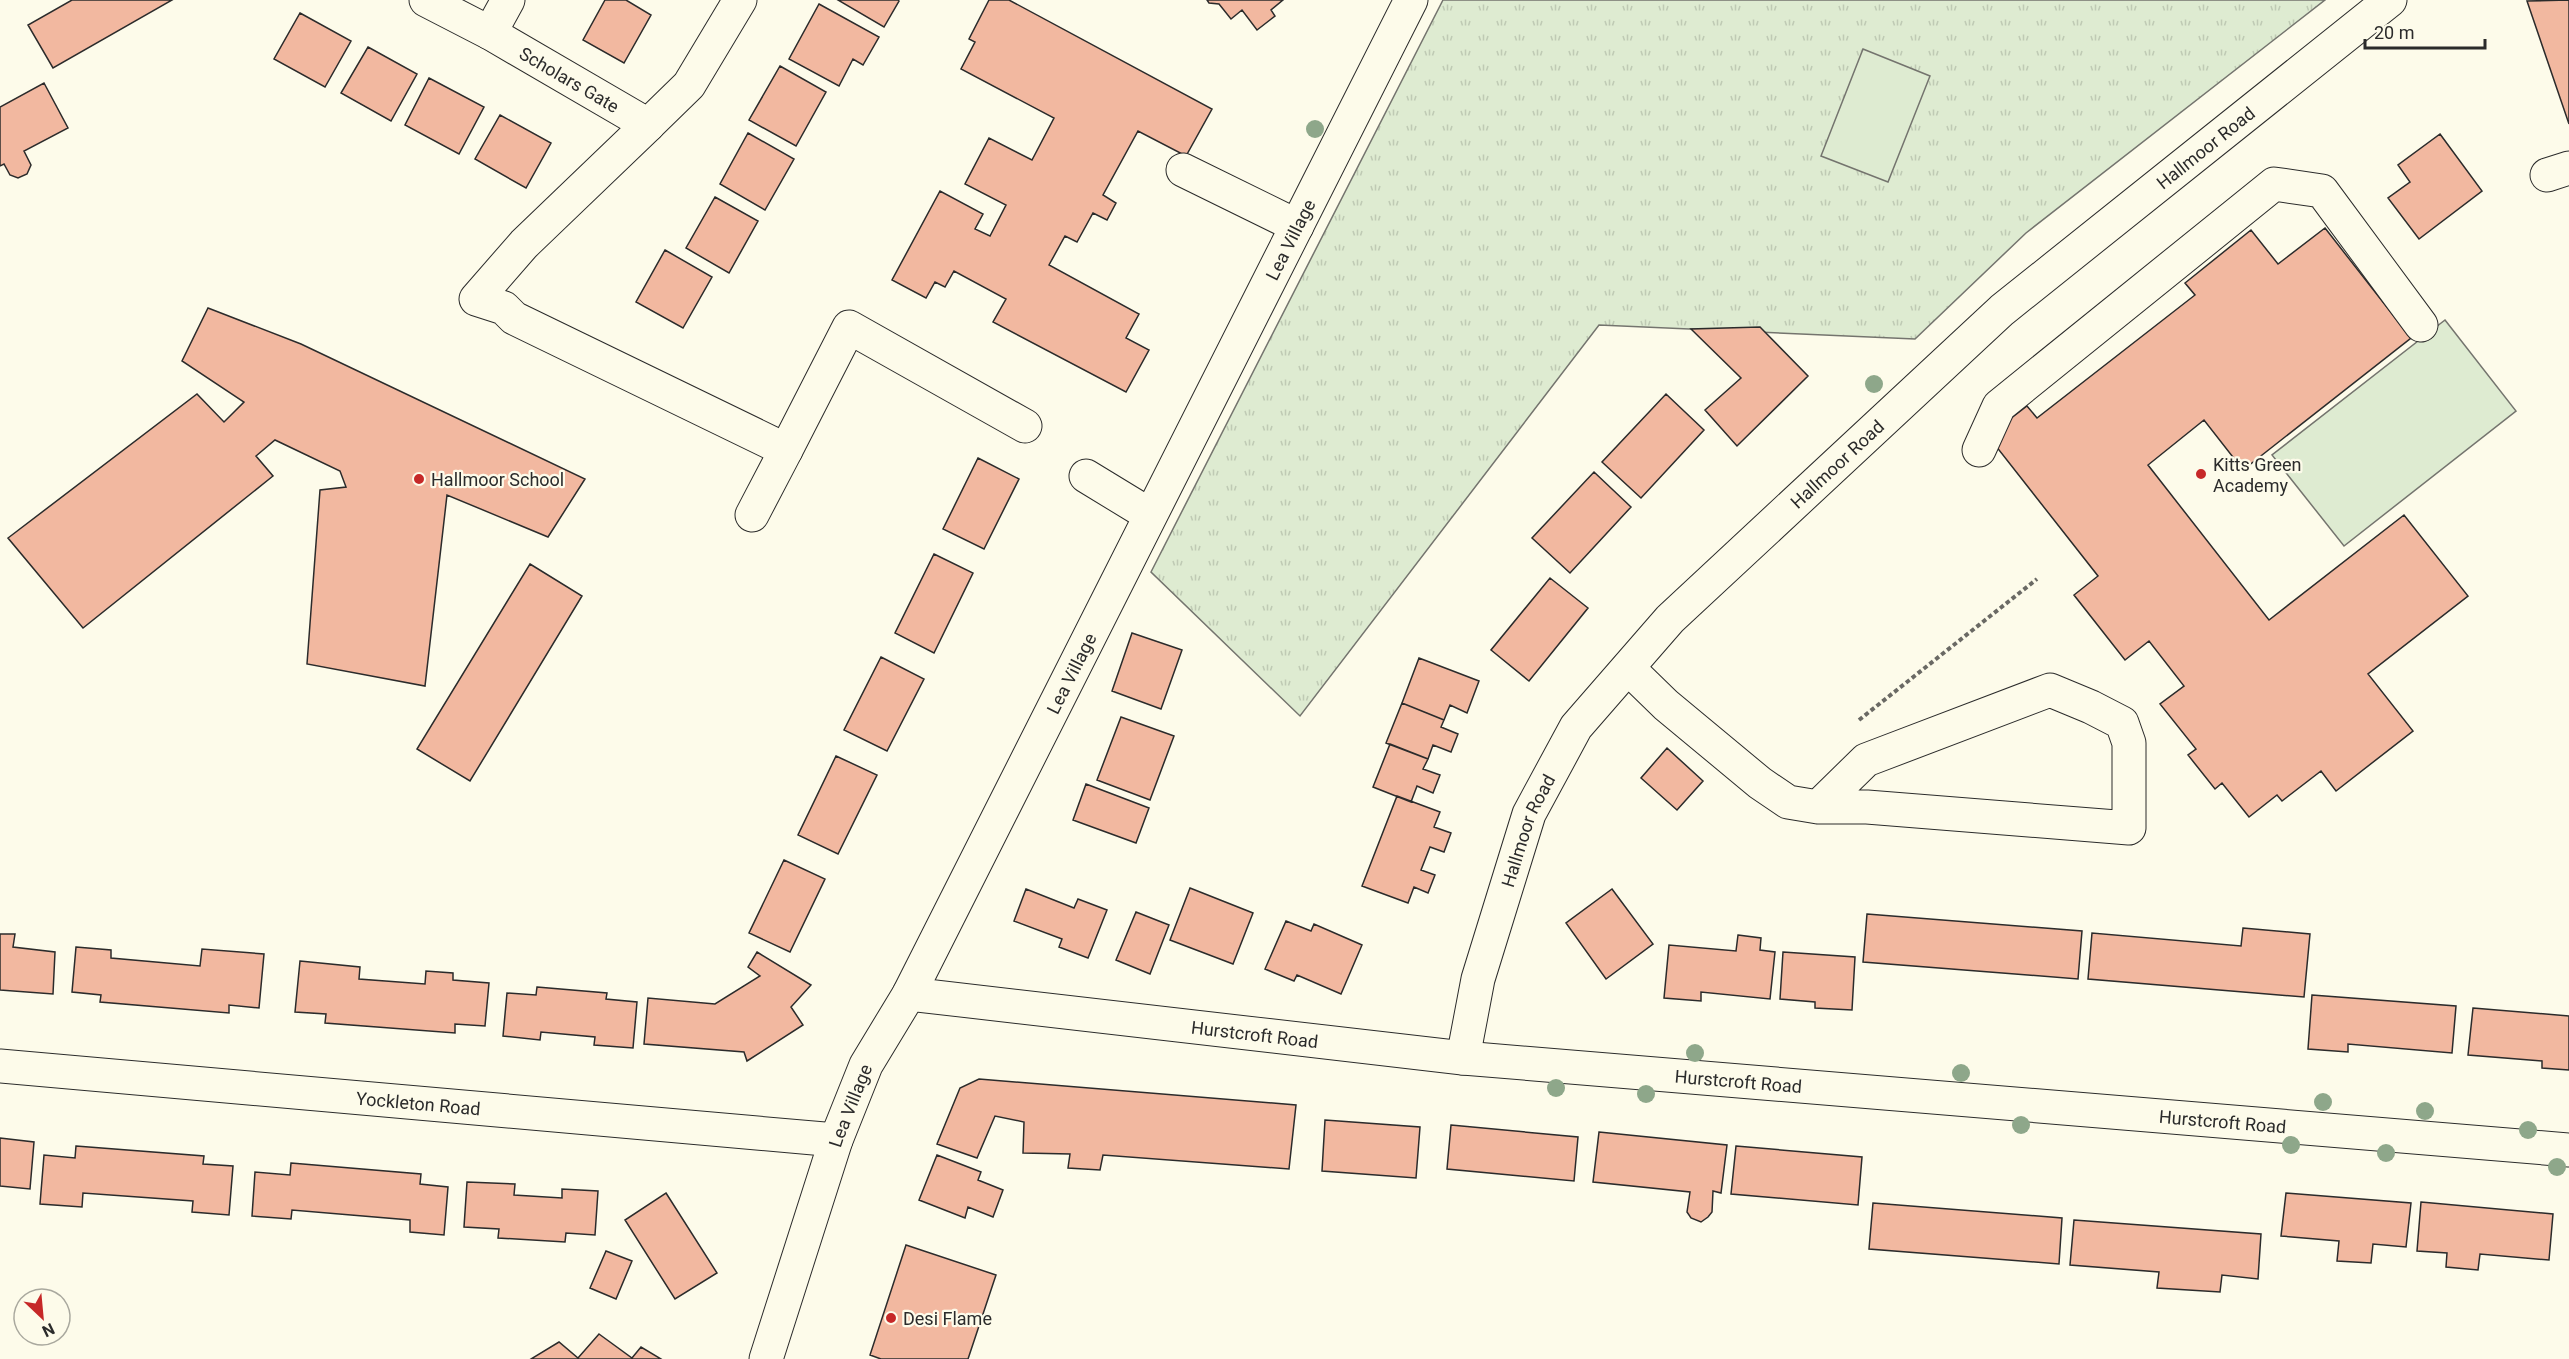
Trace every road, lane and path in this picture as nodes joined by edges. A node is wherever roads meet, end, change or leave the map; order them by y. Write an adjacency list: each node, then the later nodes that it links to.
1 (426, 0): 6 (street, Scholars Gate)
2 (508, 0): 6 (street)
3 (740, 0): 7 (street)
4 (1411, 0): 9 (street, Lea Village)
5 (2390, 0): 18 (street, Hallmoor Road)
6 (490, 33): 7 (street, Scholars Gate)
7 (648, 125): 12 (street)
8 (1183, 170): 9 (street)
9 (1297, 225): 16 (street, Lea Village)
10 (2421, 325): 13 (street)
11 (1025, 426): 12 (street)
12 (786, 450): 15 (street)
13 (1979, 450)
14 (1086, 476): 16 (street)
15 (752, 515)
16 (1150, 515): 21 (street, Lea Village)
17 (2037, 579): 19 (path)
18 (1628, 668): 20 (street); 22 (street, Hallmoor Road)
19 (1856, 723)
20 (1818, 807): 20 (street)
21 (909, 994): 22 (street, Hurstcroft Road); 24 (street, Lea Village)
22 (1463, 1058): 25 (street, Hurstcroft Road)
23 (0, 1066): 24 (street, Yockleton Road)
24 (836, 1140): 26 (street, Lea Village)
25 (2569, 1150)
26 (766, 1359)

